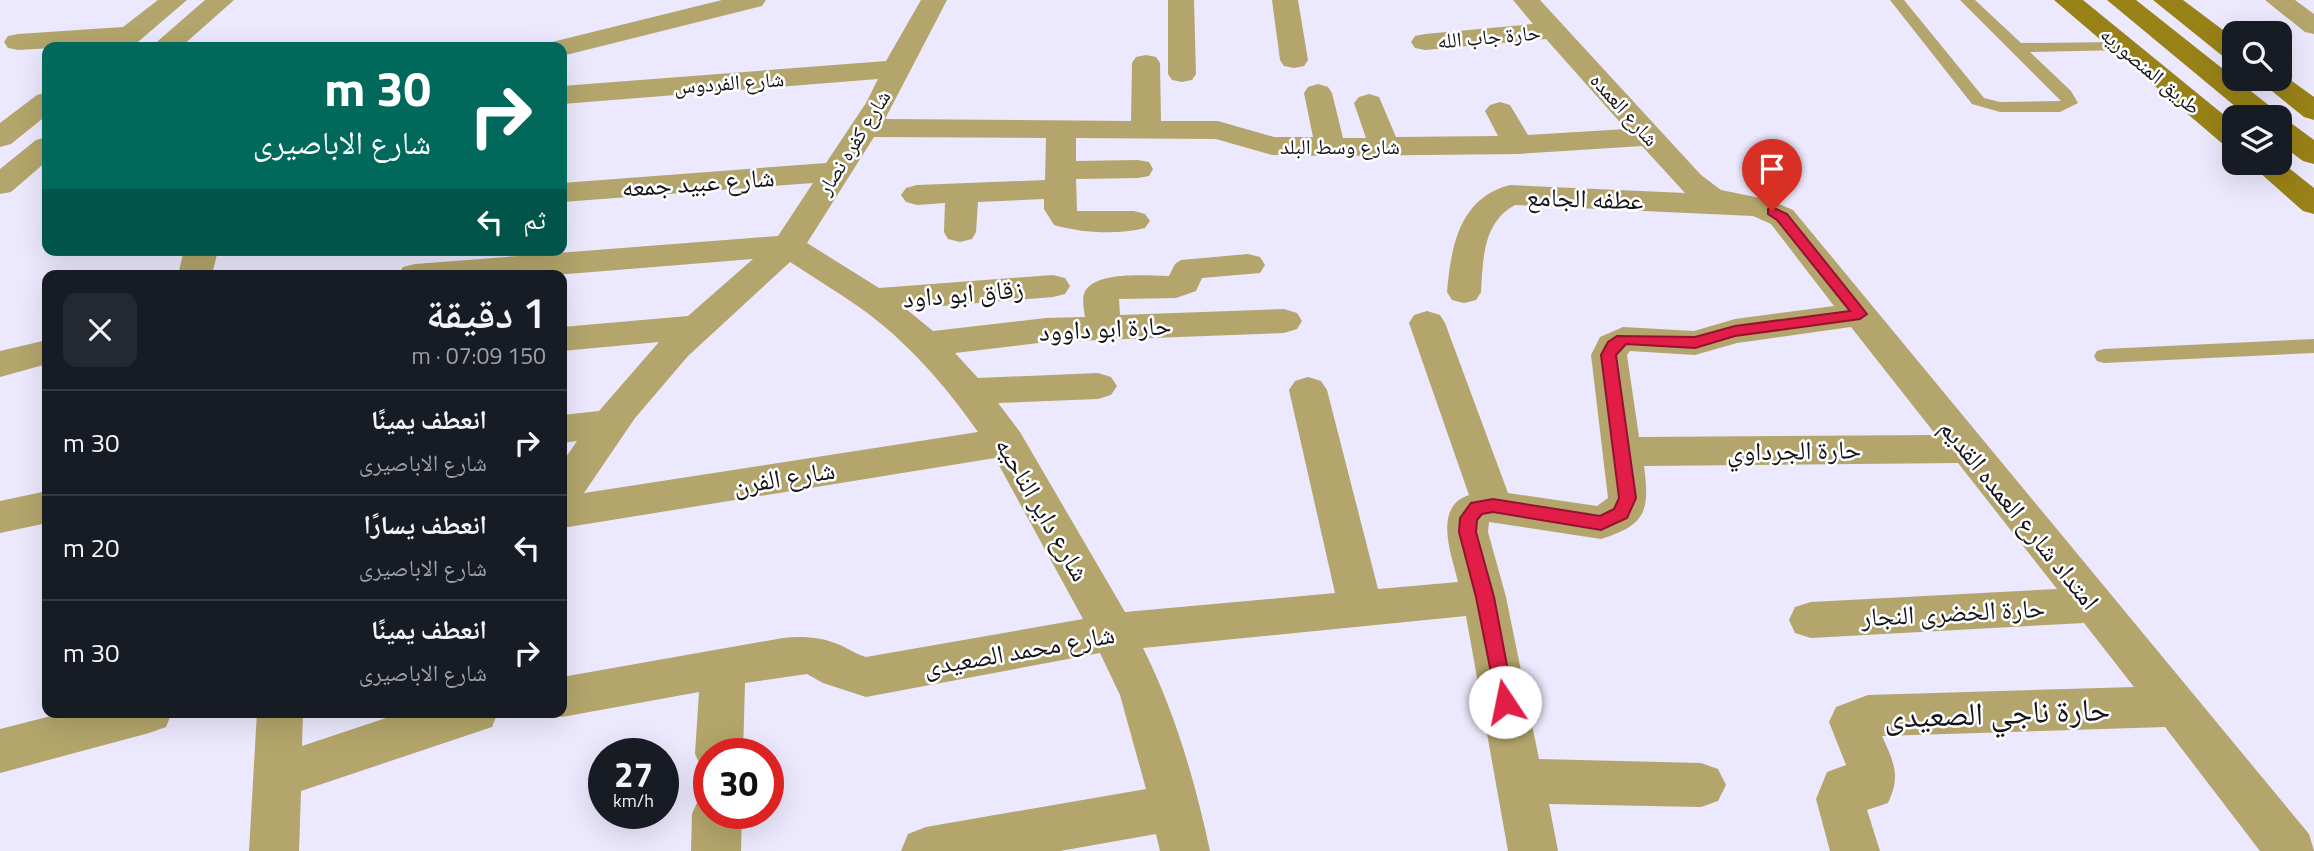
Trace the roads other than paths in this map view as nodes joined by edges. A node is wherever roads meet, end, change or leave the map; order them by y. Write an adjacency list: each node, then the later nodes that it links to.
1 (174, 0): 16 (street)
2 (221, 0): 18 (street)
3 (753, 0): 22 (street)
4 (933, 0): 26 (street, شارع كفره نصار)
5 (1181, 0): 27 (street)
6 (1285, 0): 24 (street)
7 (1526, 0): 15 (street, شارع العمده)
8 (1897, 0): 23 (lane)
9 (1967, 0): 23 (lane)
10 (2067, 0): 21 (main road, طريق المنصوريه)
11 (2120, 0): 33 (main road, طريق المنصوريه)
12 (2165, 0): 20 (main road)
13 (2278, 0): 14 (street)
14 (2314, 26)
15 (1554, 30): 19 (street, حارة جاب الله); 40 (street, شارع العمده)
16 (122, 41): 17 (street)
17 (18, 42)
18 (170, 42)
19 (1425, 42)
20 (2222, 42)
21 (2122, 46): 23 (lane); 37 (main road, طريق المنصوريه)
22 (567, 47)
23 (2017, 48)
24 (1294, 60)
25 (1146, 63): 39 (street)
26 (896, 69): 30 (street, شارع الفردوس); 36 (street, شارع كفره نصار)
27 (1182, 74)
28 (2287, 91): 35 (main road)
29 (1318, 93): 45 (street)
30 (567, 95)
31 (1369, 103): 44 (street)
32 (42, 105): 41 (street)
33 (2251, 105)
34 (1500, 111): 43 (street)
35 (2314, 111)
36 (864, 128): 38 (street, شارع وسط البلد); 49 (street, شارع كفره نصار)
37 (2222, 128)
38 (1061, 129): 39 (street, شارع وسط البلد); 51 (street)
39 (1146, 130): 45 (street, شارع وسط البلد)
40 (1649, 136): 43 (street, شارع وسط البلد); 59 (street, شارع العمده)
41 (0, 138)
42 (2292, 138): 47 (main road)
43 (1518, 145): 44 (street, شارع وسط البلد)
44 (1384, 146): 45 (street, شارع وسط البلد)
45 (1330, 147)
46 (42, 150): 53 (street)
47 (2314, 155)
48 (1138, 169): 51 (street)
49 (835, 172): 55 (street, شارع عبيد جمعه); 62 (street, شارع كفره نصار)
50 (2279, 175): 58 (main road)
51 (1060, 179): 56 (street); 60 (street)
52 (42, 180): 54 (street)
53 (0, 185)
54 (0, 191)
55 (567, 192)
56 (962, 193): 57 (street); 61 (street)
57 (917, 195)
58 (2314, 204)
59 (1733, 205): 66 (street, عطفه الجامع); 68 (street, امتداد شارع العمده القديم)
60 (1134, 221)
61 (960, 232)
62 (788, 246): 64 (street); 67 (street, شارع داير الناحيه); 71 (street, شارع كفره نصار)
63 (1248, 265): 72 (street)
64 (479, 270)
65 (1053, 286): 67 (street, زقاق ابو داود)
66 (1464, 292)
67 (873, 300): 74 (street, شارع داير الناحيه)
68 (1860, 314): 85 (street, امتداد شارع العمده القديم); 86 (street)
69 (1284, 321): 72 (street, حارة ابو داوود)
70 (1427, 323): 88 (street)
71 (696, 327): 73 (street); 82 (street, شارع كفره نصار)
72 (1103, 328): 74 (street, حارة ابو داوود)
73 (567, 339)
74 (926, 344): 81 (street, شارع داير الناحيه)
75 (2314, 346): 77 (lane)
76 (42, 353): 78 (street)
77 (2104, 356)
78 (0, 364)
79 (1098, 386): 81 (street)
80 (1308, 390): 94 (street)
81 (969, 391): 84 (street, شارع داير الناحيه)
82 (611, 424): 83 (street); 87 (street, شارع كفره نصار)
83 (567, 428)
84 (1006, 442): 90 (street, شارع الفرن); 96 (street, شارع داير الناحيه)
85 (1967, 449): 86 (street, حارة الجرداوي); 93 (street, امتداد شارع العمده القديم)
86 (1621, 452): 88 (street)
87 (567, 486)
88 (1493, 506): 92 (street)
89 (42, 508): 91 (street)
90 (567, 511)
91 (0, 517)
92 (1485, 597): 94 (street, شارع محمد الصعيدى); 106 (street)
93 (2095, 605): 95 (street, حارة الخضرى النجار); 99 (street, امتداد شارع العمده القديم)
94 (1361, 609): 96 (street, شارع محمد الصعيدى)
95 (1811, 620)
96 (1113, 632): 97 (street, شارع محمد الصعيدى); 109 (street, شارع داير الناحيه)
97 (723, 668): 98 (street, شارع محمد الصعيدى); 103 (street)
98 (567, 696)
99 (2178, 706): 114 (street, حارة ناجي الصعيدى); 115 (street, امتداد شارع العمده القديم)
100 (130, 718): 104 (street)
101 (280, 718): 105 (street)
102 (455, 718): 105 (street)
103 (720, 738)
104 (4, 757)
105 (277, 777): 110 (street)
106 (1520, 781): 107 (street); 113 (street)
107 (1700, 785)
108 (717, 829): 111 (street)
109 (1180, 829): 112 (street)
110 (274, 851)
111 (716, 851)
112 (926, 851)
113 (1533, 851)
114 (1855, 851)
115 (2291, 851)

